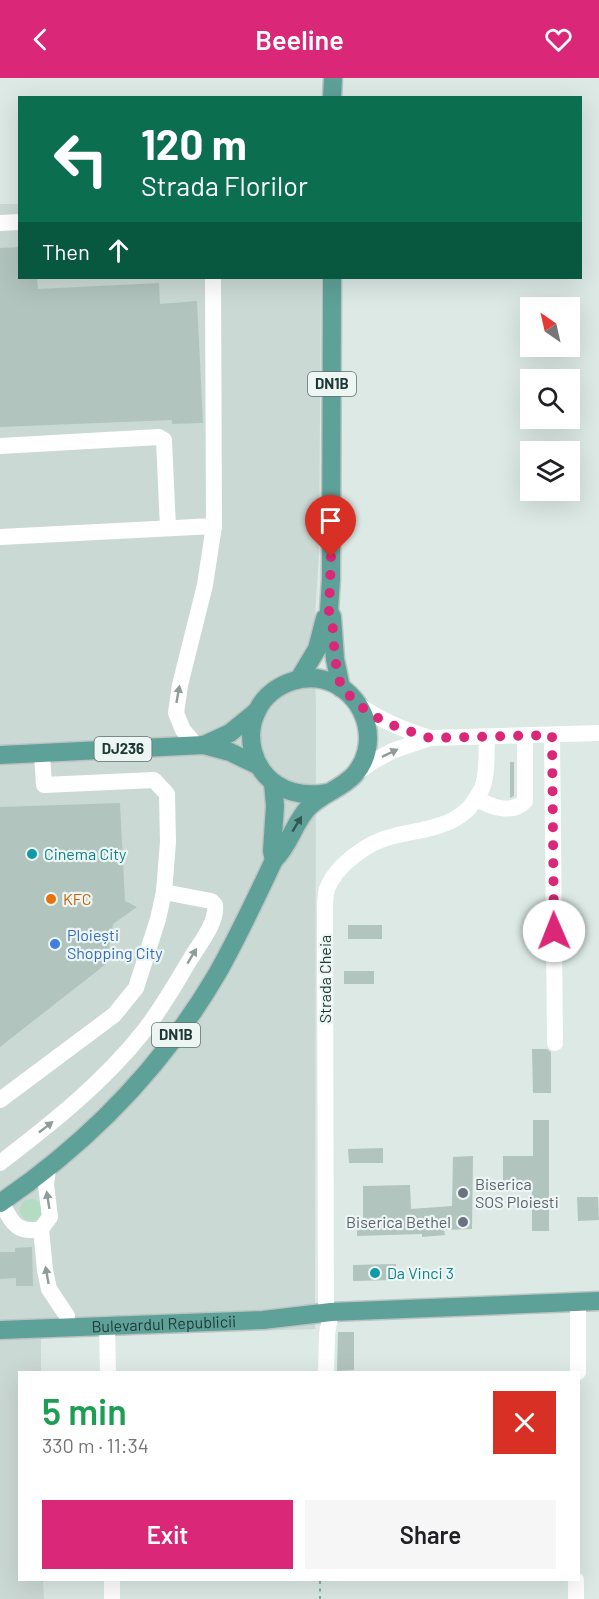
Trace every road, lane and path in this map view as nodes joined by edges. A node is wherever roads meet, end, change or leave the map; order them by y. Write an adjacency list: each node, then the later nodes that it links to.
1 (333, 78): 2 (main road)
2 (332, 96)
3 (18, 222): 4 (street)
4 (0, 223)
5 (213, 279): 8 (street)
6 (332, 279): 11 (main road, DN1B)
7 (0, 446): 9 (street)
8 (214, 526): 9 (street); 21 (street, one-way to 8)
9 (168, 528): 10 (street)
10 (0, 537)
11 (329, 611): 12 (main road, DN1B); 13 (main road, DN1B)
12 (299, 679): 13 (main road); 15 (main road)
13 (341, 687): 14 (main road)
14 (359, 705): 19 (street); 25 (main road)
15 (257, 711): 21 (main road, DJ236); 24 (main road, DN1B)
16 (599, 733): 17 (street)
17 (552, 735): 18 (street); 31 (street)
18 (525, 736): 20 (street); 28 (street)
19 (430, 738): 20 (street); 25 (street, one-way to 19)
20 (487, 738): 28 (street, Strada Cheia)
21 (200, 745): 22 (main road, DJ236); 24 (main road, DJ236)
22 (42, 754): 23 (main road, DJ236); 30 (street)
23 (0, 755)
24 (259, 766): 26 (main road, DN1B)
25 (354, 776): 27 (main road, DN1B)
26 (273, 783): 27 (main road, DN1B); 29 (main road, DN1B)
27 (326, 793): 29 (main road, DN1B, one-way to 27)
28 (476, 798): 39 (street, Strada Cheia)
29 (274, 860): 34 (main road, DN1B)
30 (164, 892): 32 (street); 33 (street, one-way to 30)
31 (555, 1043)
32 (0, 1100)
33 (0, 1163)
34 (41, 1173): 35 (main road, DN1B); 36 (street, one-way to 34)
35 (0, 1199): 36 (street)
36 (41, 1229): 40 (street, one-way to 36)
37 (599, 1301): 38 (main road, Bulevardul Republicii)
38 (578, 1302): 39 (main road, Bulevardul Republicii); 46 (street)
39 (328, 1312): 40 (main road, Bulevardul Republicii); 42 (main road, Bulevardul Republicii); 45 (street, Strada Cheia)
40 (67, 1316): 41 (main road, Bulevardul Republicii)
41 (0, 1318)
42 (107, 1326): 43 (main road, Bulevardul Republicii); 44 (street)
43 (0, 1330)
44 (108, 1371)
45 (326, 1371)
46 (578, 1371)
47 (112, 1581): 50 (street)
48 (320, 1581): 51 (path)
49 (576, 1581): 52 (street)
50 (112, 1599)
51 (320, 1599)
52 (576, 1599)

